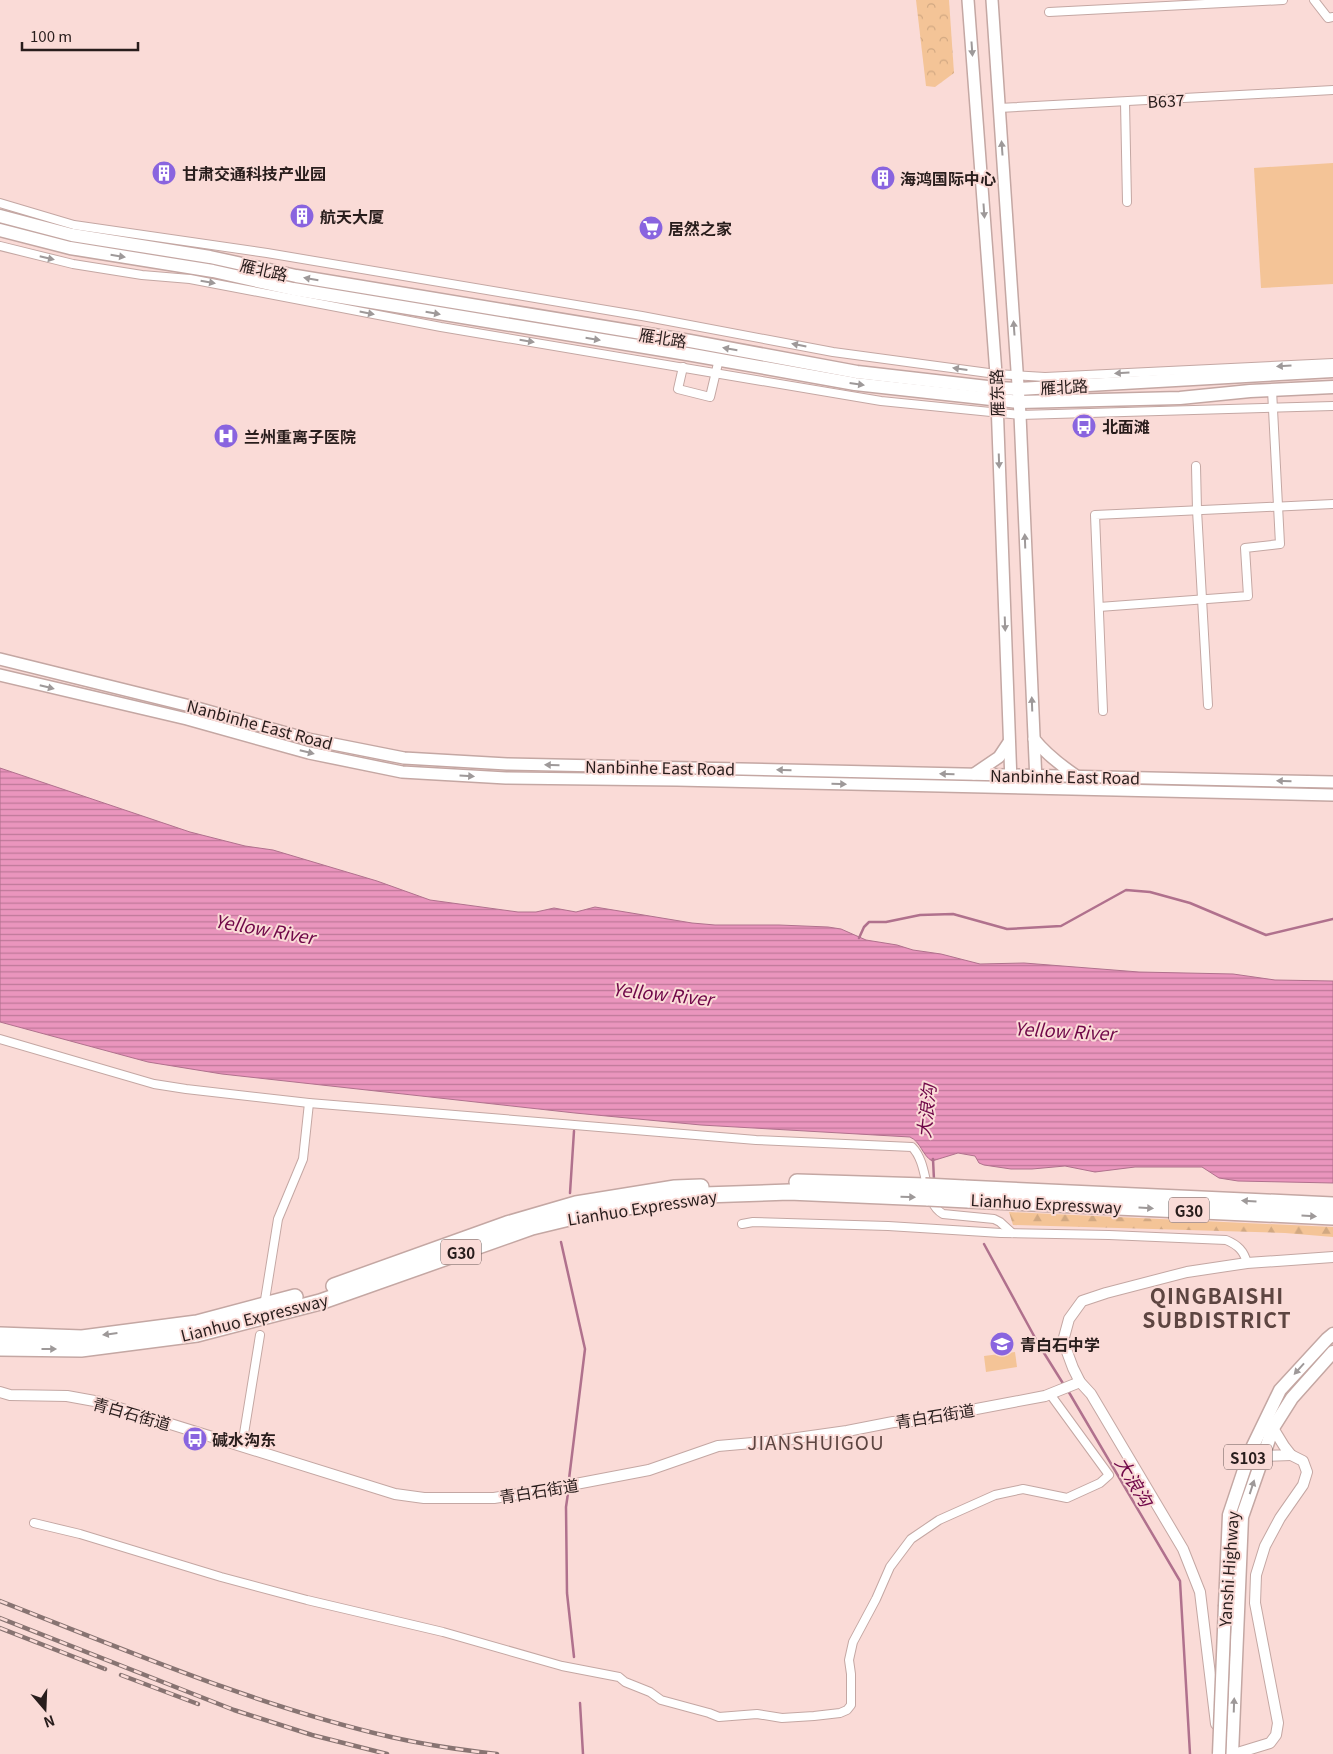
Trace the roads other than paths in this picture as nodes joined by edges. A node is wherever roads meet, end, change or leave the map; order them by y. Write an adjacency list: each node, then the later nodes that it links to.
1 (968, 0): 21 (main road, 雁东路, one-way to 21)
2 (992, 0): 10 (main road, 雁东路)
3 (1283, 0): 5 (street)
4 (1314, 0): 7 (street)
5 (1142, 3): 6 (street)
6 (1049, 12)
7 (1333, 17)
8 (1333, 90): 9 (street, B637)
9 (1125, 102): 10 (street, B637); 11 (street)
10 (999, 108): 22 (main road, 雁东路, one-way to 10)
11 (1128, 202)
12 (0, 203): 21 (street, one-way to 12)
13 (0, 216): 25 (main road, 雁北路, one-way to 13)
14 (0, 230): 16 (main road, 雁北路, one-way to 16)
15 (0, 246): 18 (street, one-way to 18)
16 (719, 360): 20 (street); 25 (main road, 雁北路, one-way to 25)
17 (1333, 363): 22 (street, one-way to 22)
18 (683, 367): 20 (street); 20 (street)
19 (1333, 371): 22 (main road, 雁北路)
20 (716, 372): 29 (street)
21 (996, 374): 22 (street); 25 (main road, 雁东路)
22 (1017, 383): 25 (main road, 雁北路); 27 (main road, 雁东路)
23 (1333, 387): 24 (main road, 雁北路)
24 (1272, 390): 27 (main road, 雁北路); 28 (street)
25 (996, 394): 27 (main road, 雁北路); 29 (main road, 雁东路)
26 (1333, 406): 28 (street)
27 (1019, 408): 28 (street); 29 (street); 40 (main road, 雁东路, one-way to 27)
28 (1273, 408): 32 (street)
29 (996, 413): 41 (main road, 雁东路, one-way to 41)
30 (1196, 466): 33 (street)
31 (1333, 504): 32 (street)
32 (1278, 506): 33 (street); 34 (street)
33 (1197, 510): 34 (street); 35 (street)
34 (1202, 600): 35 (street); 38 (street)
35 (1099, 607): 39 (street)
36 (0, 658): 42 (main road, Nanbinhe East Road, one-way to 36)
37 (0, 675): 47 (main road, Nanbinhe East Road, one-way to 47)
38 (1208, 705)
39 (1103, 711)
40 (1034, 739): 45 (main road, 雁东路); 46 (main road)
41 (1009, 742): 43 (main road); 44 (main road, 雁东路)
42 (680, 767): 43 (main road, Nanbinhe East Road, one-way to 42); 47 (main road)
43 (974, 774): 44 (main road, Nanbinhe East Road)
44 (1010, 774): 45 (main road, Nanbinhe East Road); 49 (main road, 雁东路)
45 (1035, 774): 46 (main road, Nanbinhe East Road); 50 (main road, 雁东路)
46 (1077, 776): 48 (main road, Nanbinhe East Road, one-way to 46)
47 (677, 780): 49 (main road, Nanbinhe East Road, one-way to 49)
48 (1333, 782)
49 (1011, 787): 50 (main road, Nanbinhe East Road)
50 (1036, 787): 51 (main road, Nanbinhe East Road)
51 (1333, 795)
52 (0, 1039): 53 (street)
53 (309, 1103): 59 (street); 62 (street)
54 (927, 1192): 55 (highway, Lianhuo Expressway / G30, bridge); 64 (highway, Lianhuo Expressway / G30, one-way to 64); 66 (highway, Lianhuo Expressway / G30, one-way to 54)
55 (966, 1194): 56 (highway, Lianhuo Expressway / G30, one-way to 55); 57 (highway, Lianhuo Expressway / G30, one-way to 57)
56 (1333, 1205)
57 (1333, 1217)
58 (742, 1224): 59 (street)
59 (1012, 1234): 61 (street)
60 (1333, 1257): 61 (street, Yanshi Highway)
61 (1247, 1263): 68 (street, Yanshi Highway)
62 (265, 1300)
63 (1333, 1334): 76 (main road, Yanshi Highway / S103, one-way to 76, bridge)
64 (0, 1335)
65 (260, 1335): 72 (street)
66 (0, 1348)
67 (1333, 1352): 71 (main road, Yanshi Highway / S103)
68 (1076, 1383): 70 (street, 青白石街道); 76 (street, Yanshi Highway / S103)
69 (0, 1392): 72 (street, 青白石街道)
70 (1053, 1392): 72 (street, 青白石街道); 75 (street)
71 (1273, 1428): 73 (street); 74 (main road, Yanshi Highway / S103)
72 (242, 1446)
73 (1292, 1454): 74 (street); 77 (street)
74 (1263, 1456): 77 (main road, Yanshi Highway / S103, one-way to 74)
75 (34, 1523)
76 (1219, 1754)
77 (1233, 1754)

